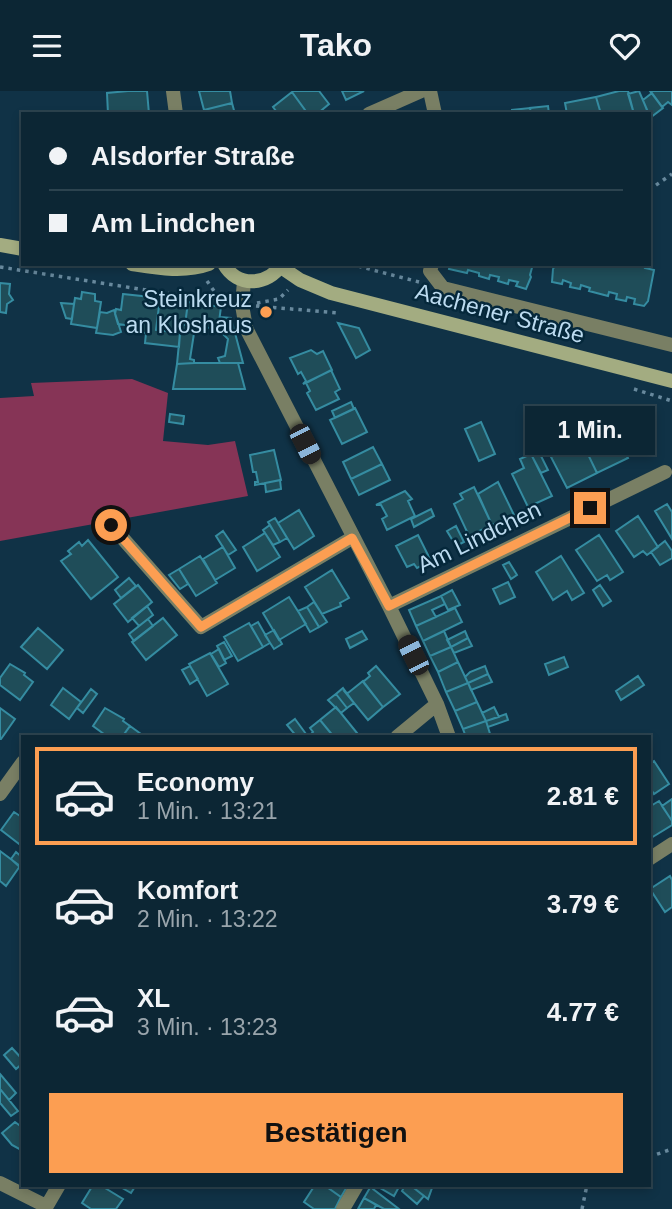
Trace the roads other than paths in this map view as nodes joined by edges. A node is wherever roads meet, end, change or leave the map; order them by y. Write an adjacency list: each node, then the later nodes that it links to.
1 (173, 91): 4 (street)
2 (421, 91): 5 (street)
3 (430, 91): 6 (street)
4 (176, 112)
5 (374, 112)
6 (435, 112)
7 (0, 245): 8 (main road)
8 (21, 249)
9 (147, 266): 10 (main road)
10 (204, 266)
11 (226, 266): 15 (main road)
12 (280, 266): 15 (main road)
13 (282, 266): 17 (main road, Aachener Straße)
14 (431, 266): 16 (street)
15 (244, 281): 20 (street)
16 (672, 345)
17 (672, 381)
18 (665, 472): 21 (street, Am Lindchen)
19 (111, 525): 20 (street)
20 (352, 538): 21 (street)
21 (389, 606): 22 (street)
22 (437, 704): 23 (street); 24 (street)
23 (399, 735)
24 (448, 735)
25 (21, 765): 26 (street)
26 (0, 794)
27 (672, 844): 28 (street)
28 (651, 858)
29 (0, 1183): 32 (street)
30 (58, 1187): 32 (street)
31 (356, 1187): 33 (street)
32 (46, 1208)
33 (343, 1209)

